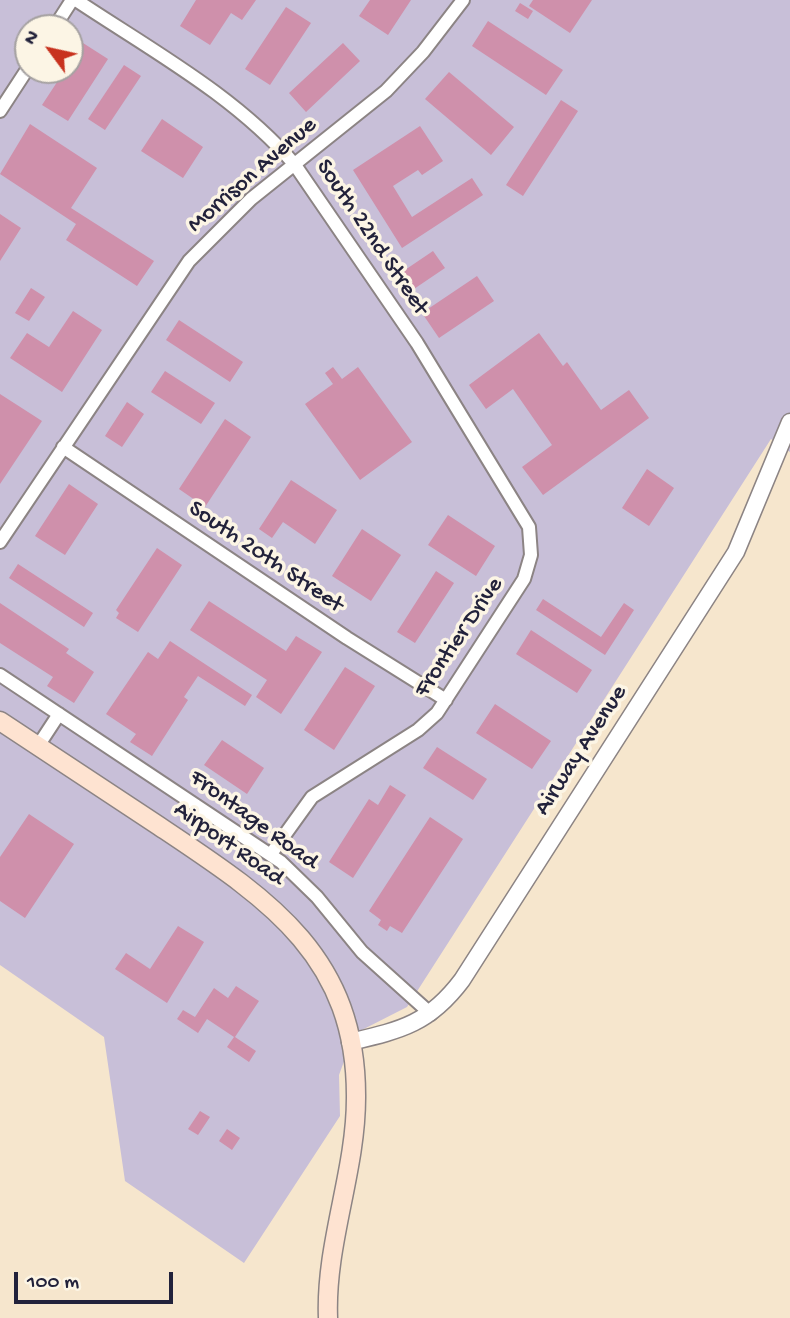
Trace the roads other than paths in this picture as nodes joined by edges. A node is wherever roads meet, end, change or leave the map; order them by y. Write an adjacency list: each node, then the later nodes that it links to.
1 (74, 0): 5 (street, South 22nd Street)
2 (463, 0): 5 (street, Morrison Avenue)
3 (18, 84): 4 (street)
4 (0, 111)
5 (295, 164): 7 (street, Morrison Avenue); 8 (street, South 22nd Street)
6 (790, 422): 16 (street, Airway Avenue)
7 (63, 447): 9 (street, Morrison Avenue); 11 (street, South 20th Street)
8 (513, 498): 11 (street, Frontier Drive)
9 (0, 542)
10 (0, 675): 12 (street, Frontage Road)
11 (446, 700): 15 (street, Frontier Drive)
12 (59, 714): 14 (street); 15 (street, Frontage Road)
13 (0, 721): 14 (main road, Airport Road)
14 (38, 746): 17 (main road, Airport Road)
15 (271, 854): 16 (street, Frontage Road)
16 (431, 1014): 17 (street, Airway Avenue)
17 (350, 1042): 18 (main road, Airport Road)
18 (328, 1318)

